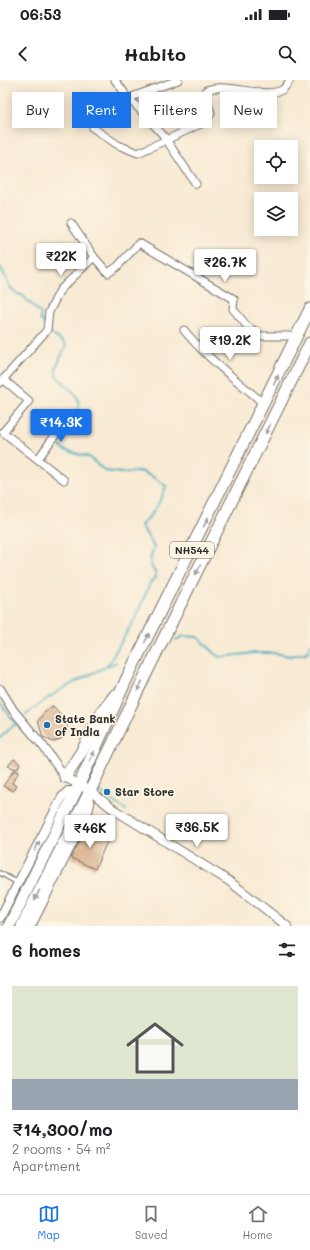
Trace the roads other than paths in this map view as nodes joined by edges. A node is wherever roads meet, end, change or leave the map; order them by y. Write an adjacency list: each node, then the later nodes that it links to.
1 (116, 80): 4 (street)
2 (178, 80): 5 (street)
3 (290, 80): 8 (street)
4 (124, 92)
5 (131, 94)
6 (131, 101): 8 (street)
7 (93, 128): 8 (street)
8 (165, 141): 9 (street)
9 (196, 184)
10 (71, 223): 11 (street)
11 (94, 257): 14 (street); 16 (street)
12 (310, 309): 14 (highway, NH544)
13 (184, 330): 17 (street)
14 (297, 336): 17 (highway, NH544, one-way to 14)
15 (310, 343): 25 (highway, NH544, one-way to 25)
16 (2, 381): 19 (street)
17 (264, 404): 22 (highway, NH544, one-way to 17)
18 (69, 416): 19 (street)
19 (38, 459): 20 (street)
20 (64, 480)
21 (0, 688): 23 (street)
22 (122, 690): 23 (highway); 24 (highway, NH544, one-way to 22)
23 (65, 777): 24 (street)
24 (77, 788): 25 (street); 27 (street, one-way to 24); 29 (highway, NH544)
25 (89, 793): 30 (highway, NH544, one-way to 30); 31 (street); 32 (street)
26 (0, 873): 27 (lane)
27 (18, 883): 28 (street)
28 (0, 918)
29 (9, 926)
30 (22, 926)
31 (31, 926)
32 (287, 926)

